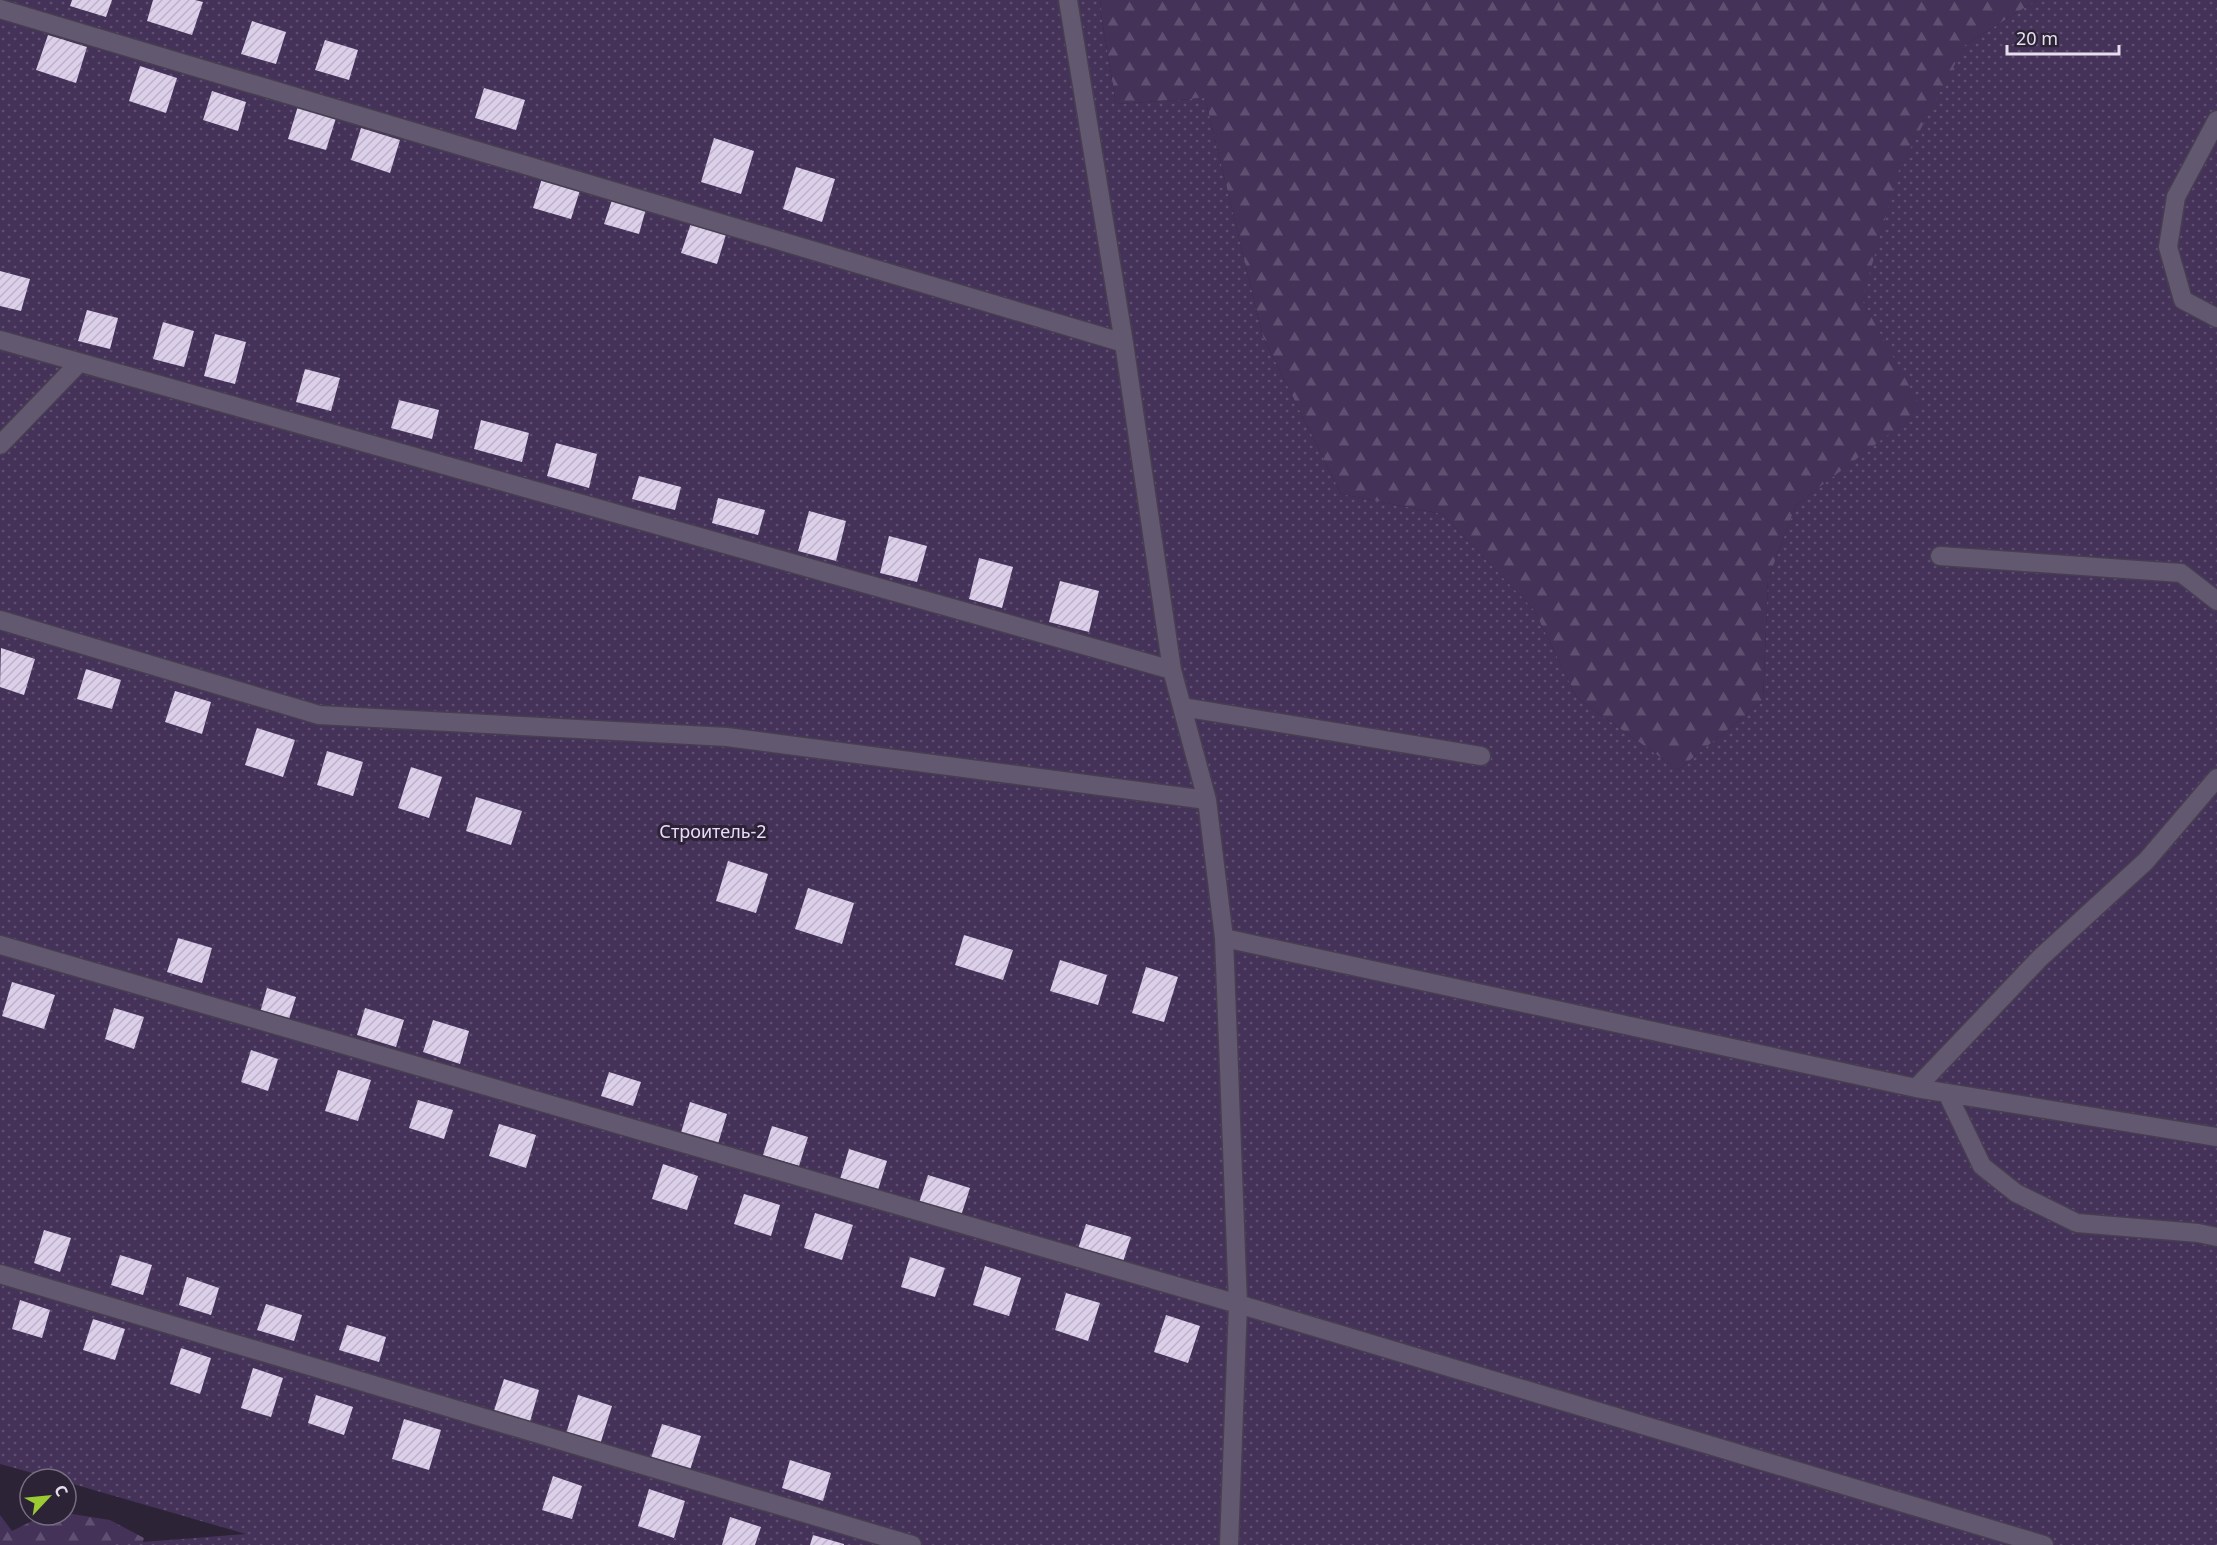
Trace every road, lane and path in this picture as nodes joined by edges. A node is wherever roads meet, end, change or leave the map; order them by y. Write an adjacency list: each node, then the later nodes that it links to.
1 (1067, 0): 6 (lane)
2 (0, 9): 6 (lane)
3 (2217, 120): 4 (lane)
4 (2217, 318)
5 (0, 340): 7 (lane)
6 (1125, 342): 12 (lane)
7 (79, 363): 8 (lane); 12 (lane)
8 (0, 445)
9 (1940, 556): 10 (lane)
10 (2217, 601)
11 (0, 620): 16 (lane)
12 (1172, 670): 13 (lane)
13 (1182, 707): 14 (lane); 16 (lane)
14 (1481, 756)
15 (2217, 778): 19 (lane)
16 (1207, 800): 17 (lane)
17 (1224, 938): 19 (lane); 24 (lane)
18 (0, 945): 24 (lane)
19 (1916, 1088): 20 (lane)
20 (1947, 1093): 21 (lane); 22 (lane)
21 (2217, 1137)
22 (2217, 1237)
23 (0, 1274): 25 (lane)
24 (1238, 1304): 26 (lane); 27 (lane)
25 (912, 1545)
26 (1229, 1545)
27 (2044, 1545)

